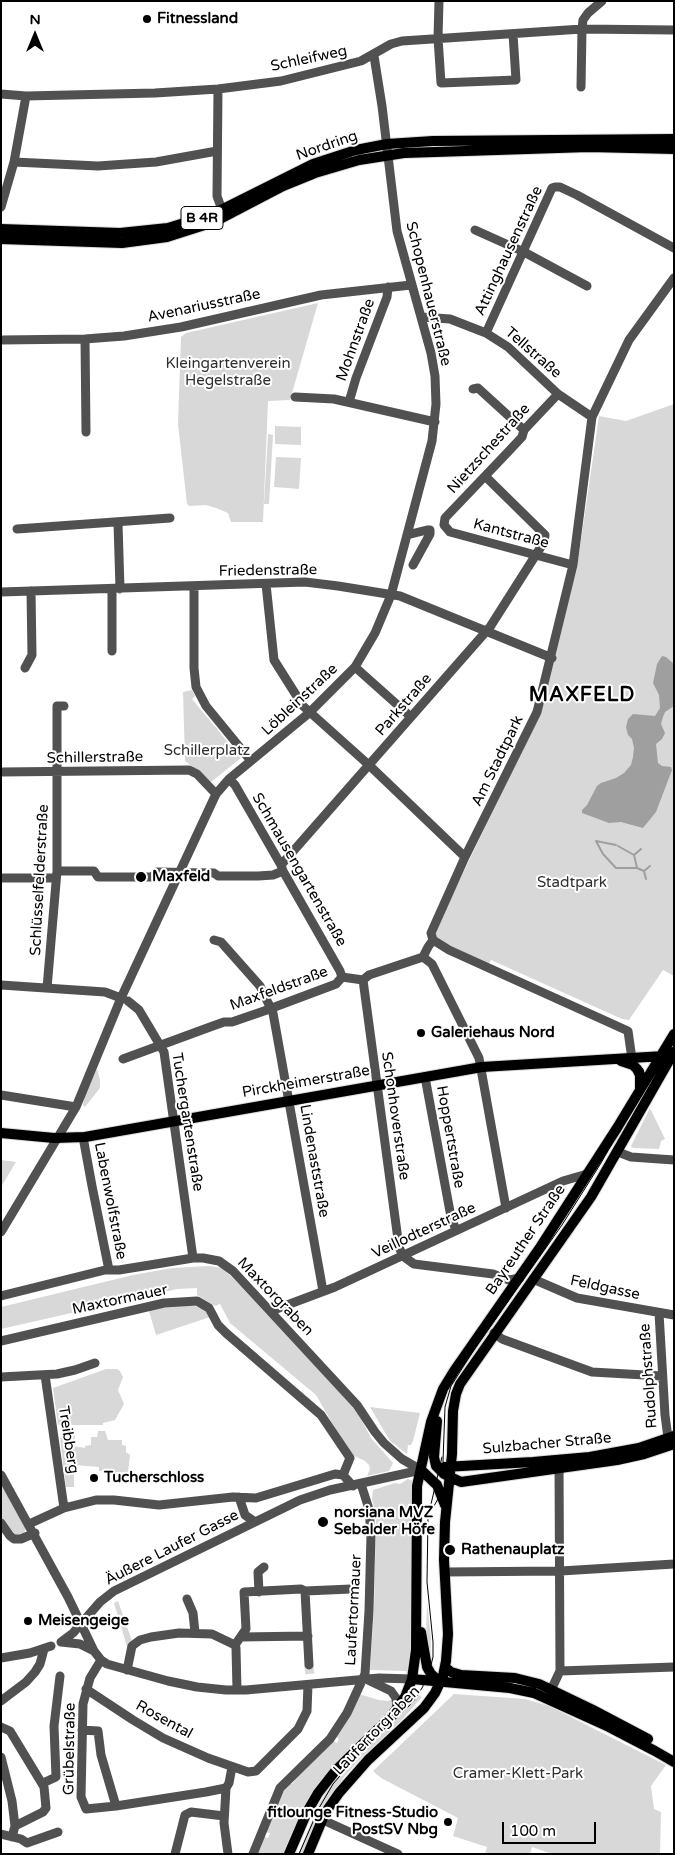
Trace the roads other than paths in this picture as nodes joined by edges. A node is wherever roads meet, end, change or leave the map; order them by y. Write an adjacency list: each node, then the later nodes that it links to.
1 (439, 1): 6 (street)
2 (602, 1): 3 (street)
3 (582, 29): 4 (street, Schleifweg); 5 (street, Schleifweg); 8 (street)
4 (674, 30)
5 (513, 34): 6 (street, Schleifweg); 6 (street)
6 (438, 38): 7 (street, Schleifweg)
7 (374, 56): 9 (street, Schleifweg); 13 (street, Schopenhauerstraße)
8 (581, 87)
9 (218, 88): 11 (street, Schleifweg); 15 (street)
10 (1, 94): 11 (street, Schleifweg)
11 (26, 96): 17 (street)
12 (674, 139): 13 (main road, Nordring / B 4R)
13 (387, 144): 16 (street, Schopenhauerstraße); 19 (main road, Nordring / B 4R)
14 (674, 149): 16 (main road, Nordring / B 4R)
15 (217, 151): 17 (street); 19 (street)
16 (388, 155): 22 (main road, Nordring / B 4R); 26 (street, Schopenhauerstraße)
17 (14, 162): 18 (street)
18 (1, 207)
19 (222, 210): 20 (main road, Nordring / B 4R)
20 (1, 229)
21 (475, 230): 24 (street)
22 (1, 240)
23 (674, 248): 24 (street, Attinghausenstraße)
24 (524, 252): 27 (street); 30 (street, Attinghausenstraße)
25 (674, 278): 37 (street, Am Stadtpark)
26 (411, 285): 28 (street, Avenariusstraße); 29 (street, Schopenhauerstraße)
27 (587, 286)
28 (388, 287): 31 (street, Avenariusstraße); 36 (street, Mohnstraße)
29 (421, 317): 30 (street, Tellstraße); 38 (street, Schopenhauerstraße)
30 (486, 332): 34 (street, Tellstraße)
31 (85, 339): 32 (street, Avenariusstraße); 40 (street)
32 (1, 340)
33 (473, 388): 39 (street)
34 (558, 394): 37 (street, Tellstraße); 39 (street, Nietzschestraße)
35 (296, 397): 36 (street)
36 (349, 402): 38 (street)
37 (592, 417): 49 (street, Am Stadtpark)
38 (435, 422): 46 (street, Schopenhauerstraße)
39 (524, 430): 41 (street, Nietzschestraße)
40 (86, 432)
41 (486, 477): 44 (street, Nietzschestraße); 47 (street, Parkstraße)
42 (170, 518): 43 (street)
43 (118, 523): 45 (street); 52 (street)
44 (444, 525): 47 (street, Kantstraße)
45 (17, 529)
46 (407, 535): 48 (street); 55 (street, Schopenhauerstraße)
47 (535, 555): 49 (street, Kantstraße); 56 (street, Parkstraße)
48 (413, 565)
49 (573, 566): 58 (street, Am Stadtpark)
50 (266, 584): 51 (street, Friedenstraße); 55 (street, Friedenstraße); 62 (street)
51 (194, 586): 52 (street, Friedenstraße); 64 (street)
52 (116, 589): 53 (street, Friedenstraße); 57 (street)
53 (31, 591): 54 (street, Friedenstraße); 60 (street)
54 (1, 592)
55 (391, 595): 56 (street, Friedenstraße); 59 (street, Löbleinstraße)
56 (486, 632): 58 (street, Friedenstraße); 63 (street, Parkstraße)
57 (112, 651)
58 (552, 658): 70 (street, Am Stadtpark)
59 (355, 667): 62 (street, Löbleinstraße); 63 (street)
60 (25, 668)
61 (64, 706): 67 (street, Schlüsselfelderstraße)
62 (310, 713): 64 (street, Löbleinstraße); 65 (street)
63 (411, 717): 65 (street, Parkstraße)
64 (251, 761): 68 (street, Löbleinstraße)
65 (370, 766): 70 (street); 71 (street, Parkstraße)
66 (1, 772): 67 (street, Schillerstraße)
67 (58, 772): 69 (street, Schillerstraße); 73 (street, Schlüsselfelderstraße)
68 (229, 779): 69 (street, Löbleinstraße); 71 (street, Schmausengartenstraße)
69 (216, 794): 72 (street, Löbleinstraße)
70 (465, 857): 76 (street, Am Stadtpark)
71 (282, 868): 72 (street); 78 (street, Schmausengartenstraße)
72 (180, 872): 73 (street); 82 (street, Löbleinstraße)
73 (57, 875): 74 (street); 81 (street, Schlüsselfelderstraße)
74 (1, 878)
75 (214, 940): 83 (street, Lindenaststraße)
76 (433, 940): 77 (street); 89 (street)
77 (423, 957): 79 (street); 91 (street)
78 (342, 977): 79 (street, Maxfeldstraße); 83 (street, Maxfeldstraße)
79 (363, 980): 94 (street, Schonhoverstraße)
80 (1, 985): 81 (street)
81 (47, 988): 82 (street)
82 (124, 1000): 85 (street, Tuchergartenstraße); 98 (street, Löbleinstraße)
83 (270, 1009): 85 (street, Maxfeldstraße); 97 (street, Lindenaststraße)
84 (674, 1034): 87 (main road, Bayreuther Straße)
85 (161, 1045): 88 (street, Maxfeldstraße); 99 (street, Tuchergartenstraße)
86 (674, 1052): 87 (main road, Pirckheimerstraße); 92 (main road, Bayreuther Straße)
87 (660, 1057): 89 (main road, Pirckheimerstraße); 92 (main road); 95 (main road, Bayreuther Straße)
88 (123, 1059)
89 (632, 1059): 90 (main road, Pirckheimerstraße)
90 (617, 1060): 91 (main road, Pirckheimerstraße); 95 (main road)
91 (482, 1067): 93 (main road, Pirckheimerstraße); 106 (street)
92 (665, 1068): 103 (main road, Bayreuther Straße)
93 (425, 1076): 94 (main road, Pirckheimerstraße); 107 (street, Hoppertstraße)
94 (377, 1085): 97 (main road, Pirckheimerstraße); 109 (street, Schonhoverstraße)
95 (640, 1090): 105 (main road, Bayreuther Straße)
96 (1, 1095): 98 (street)
97 (289, 1100): 99 (main road, Pirckheimerstraße); 114 (street, Lindenaststraße)
98 (76, 1107): 102 (street)
99 (175, 1122): 101 (main road, Pirckheimerstraße); 110 (street, Tuchergartenstraße)
100 (1, 1133): 102 (main road, Pirckheimerstraße)
101 (83, 1137): 102 (main road, Pirckheimerstraße); 111 (street, Labenwolfstraße)
102 (58, 1138): 108 (street)
103 (618, 1152): 104 (street); 113 (main road, Bayreuther Straße)
104 (674, 1160)
105 (587, 1174): 106 (street, Veillodterstraße); 112 (main road, Bayreuther Straße)
106 (506, 1208): 107 (street, Veillodterstraße)
107 (456, 1230): 109 (street, Veillodterstraße)
108 (1, 1232)
109 (403, 1256): 112 (street); 114 (street, Veillodterstraße)
110 (193, 1258): 111 (street, Maxtorgraben); 116 (street, Maxtorgraben)
111 (109, 1270): 115 (street, Maxtorgraben)
112 (520, 1278): 125 (main road, Bayreuther Straße)
113 (533, 1278): 117 (street, Feldgasse); 119 (main road, Bayreuther Straße)
114 (323, 1291): 116 (street, Veillodterstraße)
115 (1, 1296)
116 (271, 1311): 130 (street, Maxtorgraben)
117 (659, 1313): 118 (street, Feldgasse); 123 (street, Rudolphstraße)
118 (674, 1314)
119 (494, 1333): 123 (street); 128 (main road, Bayreuther Straße)
120 (1, 1341): 132 (street, Maxtormauer)
121 (95, 1363): 122 (street)
122 (45, 1375): 124 (street); 136 (street, Treibberg)
123 (662, 1376): 126 (street, Rudolphstraße)
124 (1, 1377)
125 (440, 1396): 129 (main road); 130 (main road, Bayreuther Straße)
126 (672, 1444): 127 (main road, Sulzbacher Straße)
127 (559, 1465): 128 (main road, Sulzbacher Straße); 133 (main road, Sulzbacher Straße); 144 (street)
128 (451, 1466): 129 (main road, Sulzbacher Straße); 133 (main road)
129 (437, 1468): 130 (main road, Sulzbacher Straße); 133 (main road)
130 (421, 1470): 134 (street, Äußere Laufer Gasse); 137 (main road); 150 (main road)
131 (1, 1475): 140 (street)
132 (343, 1475): 134 (street); 135 (street)
133 (450, 1478): 137 (main road)
134 (357, 1485): 138 (street, Äußere Laufer Gasse); 166 (street, Laufertormauer)
135 (239, 1497): 136 (street); 138 (street)
136 (64, 1508): 140 (street)
137 (446, 1508): 145 (main road)
138 (255, 1522): 151 (street, Äußere Laufer Gasse)
139 (1, 1523): 141 (street)
140 (29, 1524): 141 (street)
141 (34, 1534): 151 (street)
142 (674, 1564): 144 (street)
143 (264, 1567): 148 (street)
144 (560, 1570): 145 (street); 163 (street)
145 (445, 1572): 160 (main road)
146 (351, 1589): 147 (street)
147 (303, 1590): 148 (street); 153 (street)
148 (259, 1592): 154 (street)
149 (187, 1599): 152 (street)
150 (417, 1616): 165 (main road); 168 (main road)
151 (82, 1623): 156 (street); 156 (street, Äußere Laufer Gasse)
152 (195, 1634): 155 (street); 162 (street)
153 (308, 1636): 154 (street); 159 (street)
154 (241, 1637): 155 (street)
155 (234, 1645): 170 (street)
156 (94, 1651): 158 (street)
157 (1, 1658): 172 (street)
158 (101, 1660): 162 (street); 169 (street, Grübelstraße)
159 (309, 1665)
160 (445, 1667): 168 (main road); 171 (main road)
161 (674, 1667): 163 (street)
162 (127, 1670): 170 (street)
163 (560, 1671): 171 (street)
164 (60, 1676): 181 (street)
165 (412, 1679): 166 (street); 168 (main road); 174 (main road, Laufertorgraben)
166 (365, 1680): 167 (street); 174 (street); 193 (street, Laufertormauer)
167 (309, 1682): 170 (street); 179 (street, Rosental)
168 (440, 1682): 173 (main road); 185 (main road, Laufertorgraben)
169 (86, 1689): 176 (street, Grübelstraße); 179 (street, Rosental)
170 (242, 1690)
171 (551, 1690): 173 (street); 178 (main road)
172 (1, 1701)
173 (560, 1704): 178 (main road)
174 (397, 1708): 194 (main road, Laufertorgraben)
175 (1, 1727): 181 (street)
176 (82, 1730): 183 (street); 183 (street, Grübelstraße)
177 (1, 1757): 180 (street)
178 (673, 1759)
179 (232, 1767): 182 (street)
180 (4, 1776): 186 (street)
181 (43, 1783): 186 (street)
182 (226, 1788): 183 (street); 184 (street)
183 (116, 1806)
184 (224, 1816): 191 (street); 192 (street)
185 (323, 1820): 195 (main road, Laufertorgraben); 196 (street)
186 (14, 1826): 189 (street)
187 (58, 1832): 189 (street)
188 (1, 1834): 189 (street)
189 (12, 1836): 190 (street)
190 (1, 1841)
191 (176, 1854)
192 (228, 1854)
193 (253, 1854)
194 (289, 1854)
195 (308, 1854)
196 (397, 1854)

